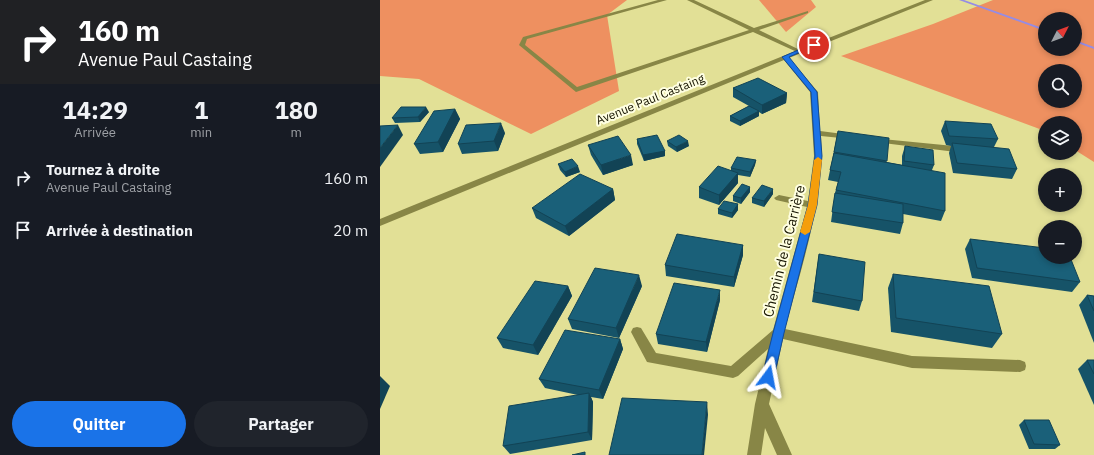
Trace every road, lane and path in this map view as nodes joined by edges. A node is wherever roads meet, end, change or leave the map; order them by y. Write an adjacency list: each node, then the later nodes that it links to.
1 (664, 0): 5 (street)
2 (690, 0): 5 (street)
3 (930, 0): 6 (street, Avenue Paul Castaing)
4 (806, 12): 5 (street)
5 (753, 30): 6 (street)
6 (799, 51): 7 (street, Avenue Paul Castaing)
7 (785, 57): 8 (street, Chemin de la Carrière); 12 (street, Avenue Paul Castaing)
8 (817, 133): 9 (street); 11 (street, Chemin de la Carrière)
9 (964, 150)
10 (779, 198): 11 (street)
11 (812, 205): 14 (street, Chemin de la Carrière)
12 (380, 223)
13 (637, 332): 14 (street)
14 (778, 333): 15 (street); 16 (street, Chemin de la Carrière)
15 (1020, 366)
16 (762, 404): 17 (street, Chemin de la Carrière); 18 (street)
17 (754, 455)
18 (785, 455)

